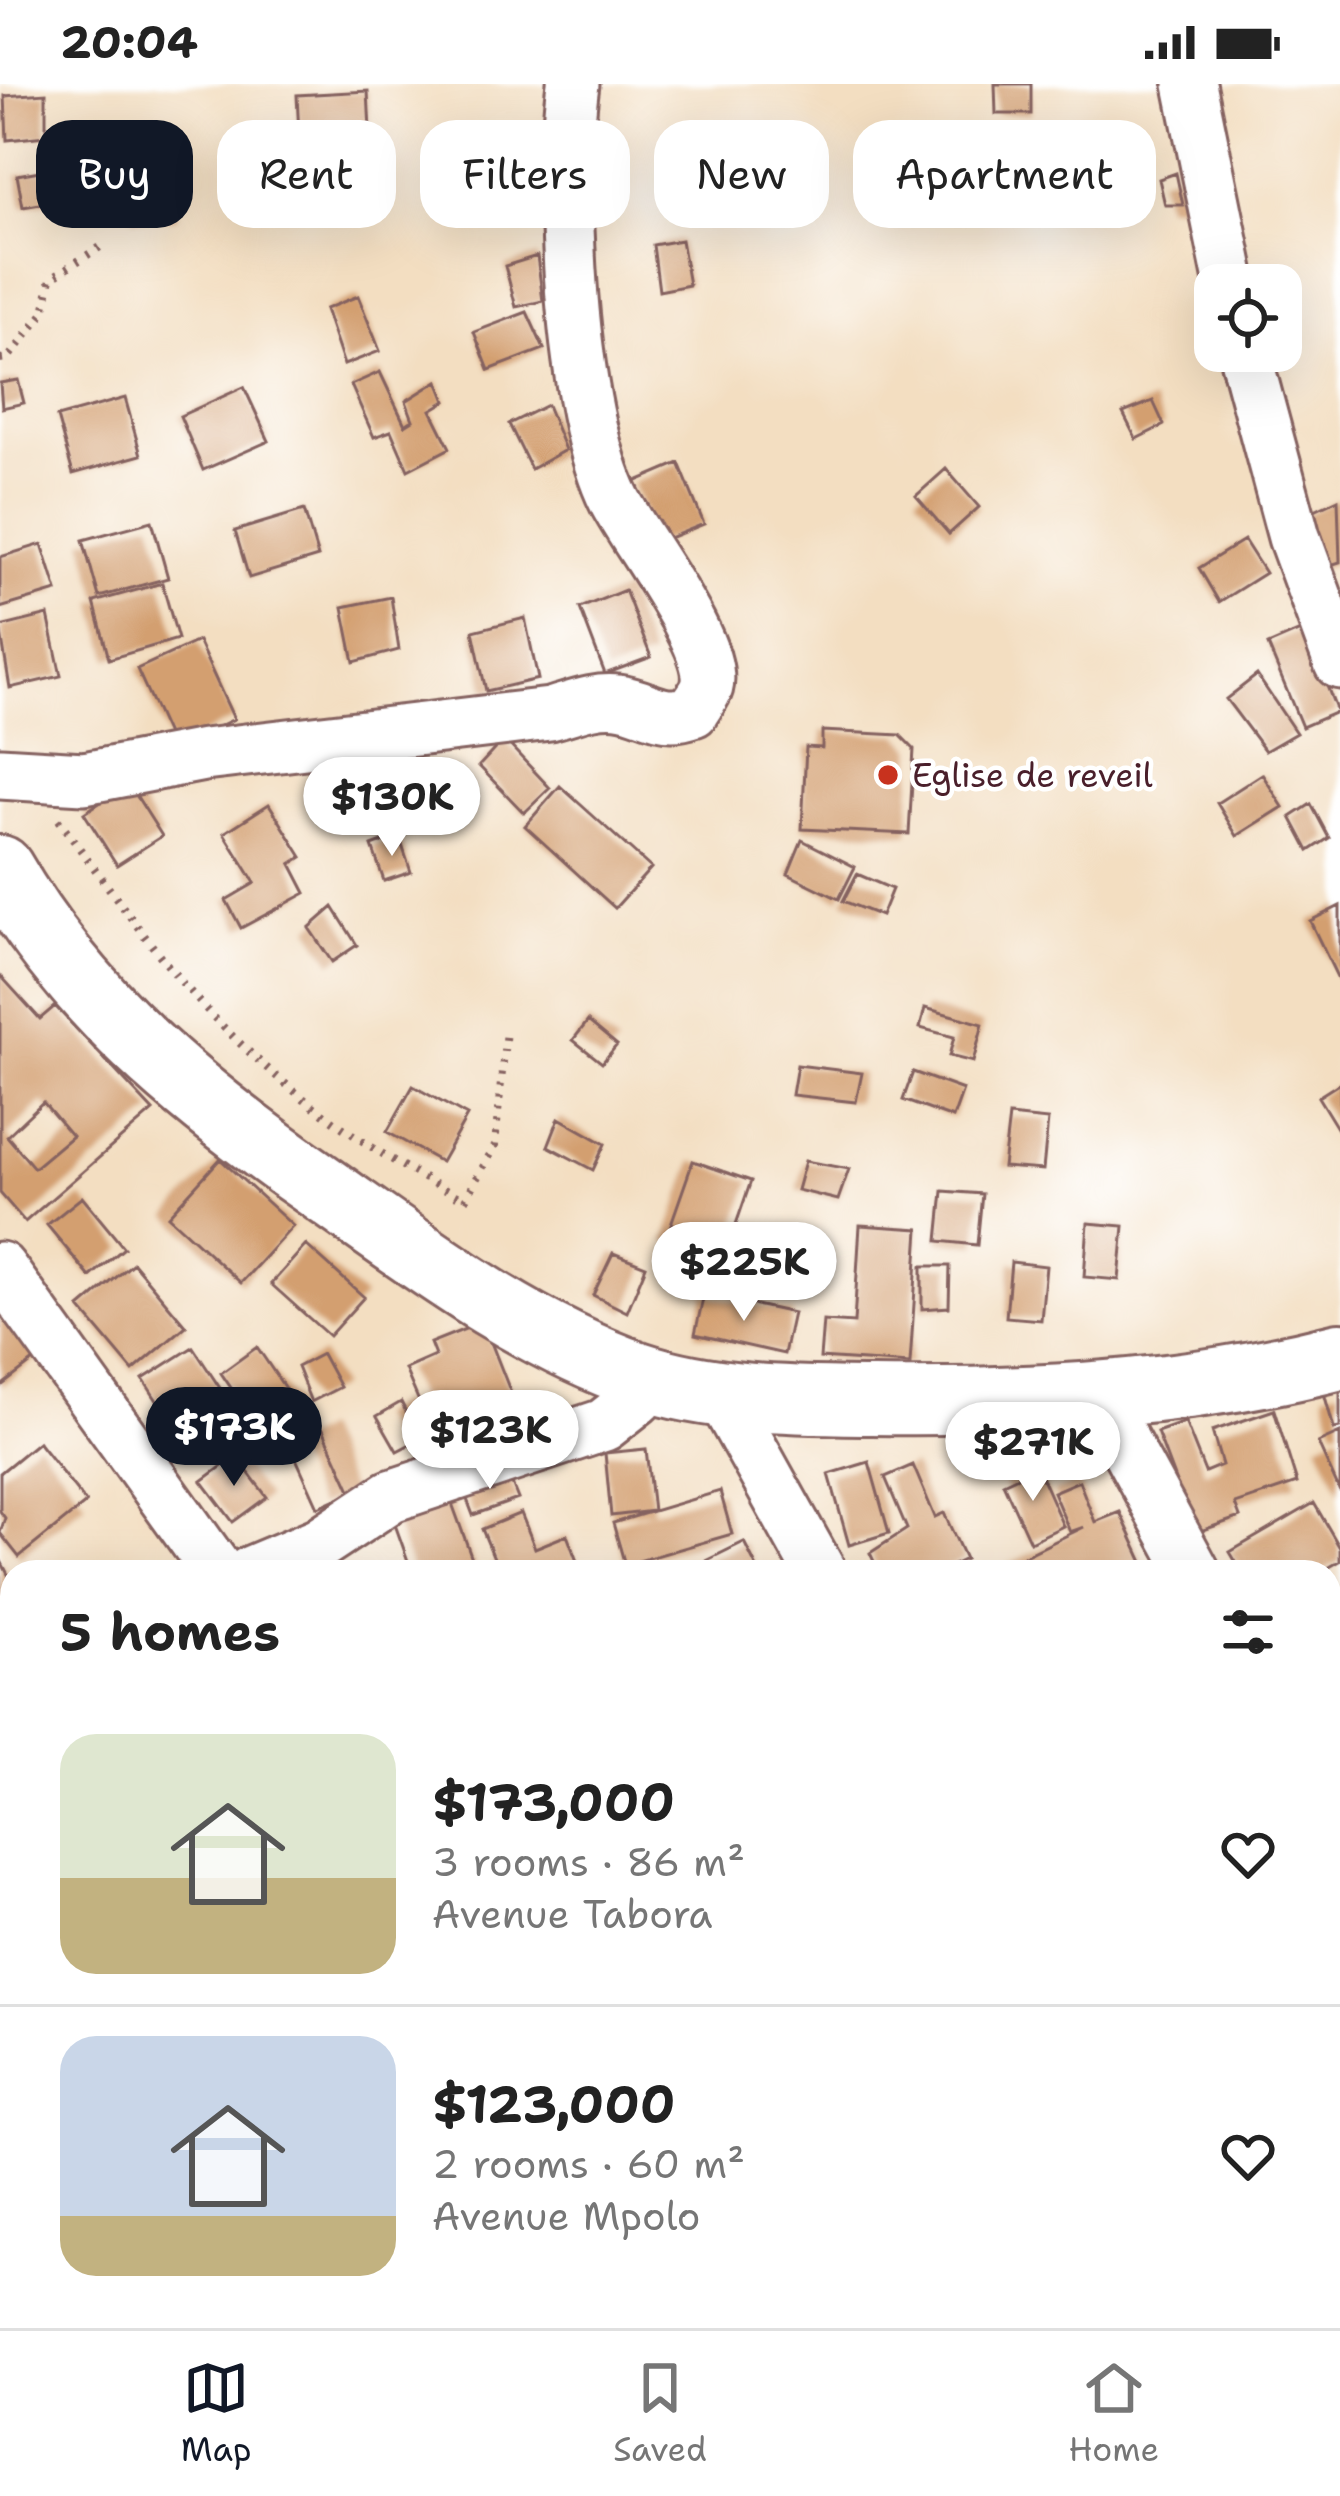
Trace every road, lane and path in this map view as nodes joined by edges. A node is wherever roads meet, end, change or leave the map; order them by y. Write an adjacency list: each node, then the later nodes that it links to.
1 (573, 84): 8 (street)
2 (1190, 84): 4 (street)
3 (105, 244): 5 (path)
4 (1227, 264)
5 (0, 359)
6 (1250, 372): 7 (street)
7 (1340, 663)
8 (12, 775): 10 (path)
9 (0, 869): 13 (highway)
10 (506, 1030)
11 (0, 1268): 16 (street)
12 (1340, 1356): 15 (highway)
13 (642, 1376): 14 (highway); 17 (street)
14 (721, 1394): 15 (highway); 18 (street)
15 (1098, 1395): 19 (street)
16 (209, 1560)
17 (279, 1560)
18 (813, 1560)
19 (1187, 1560)

